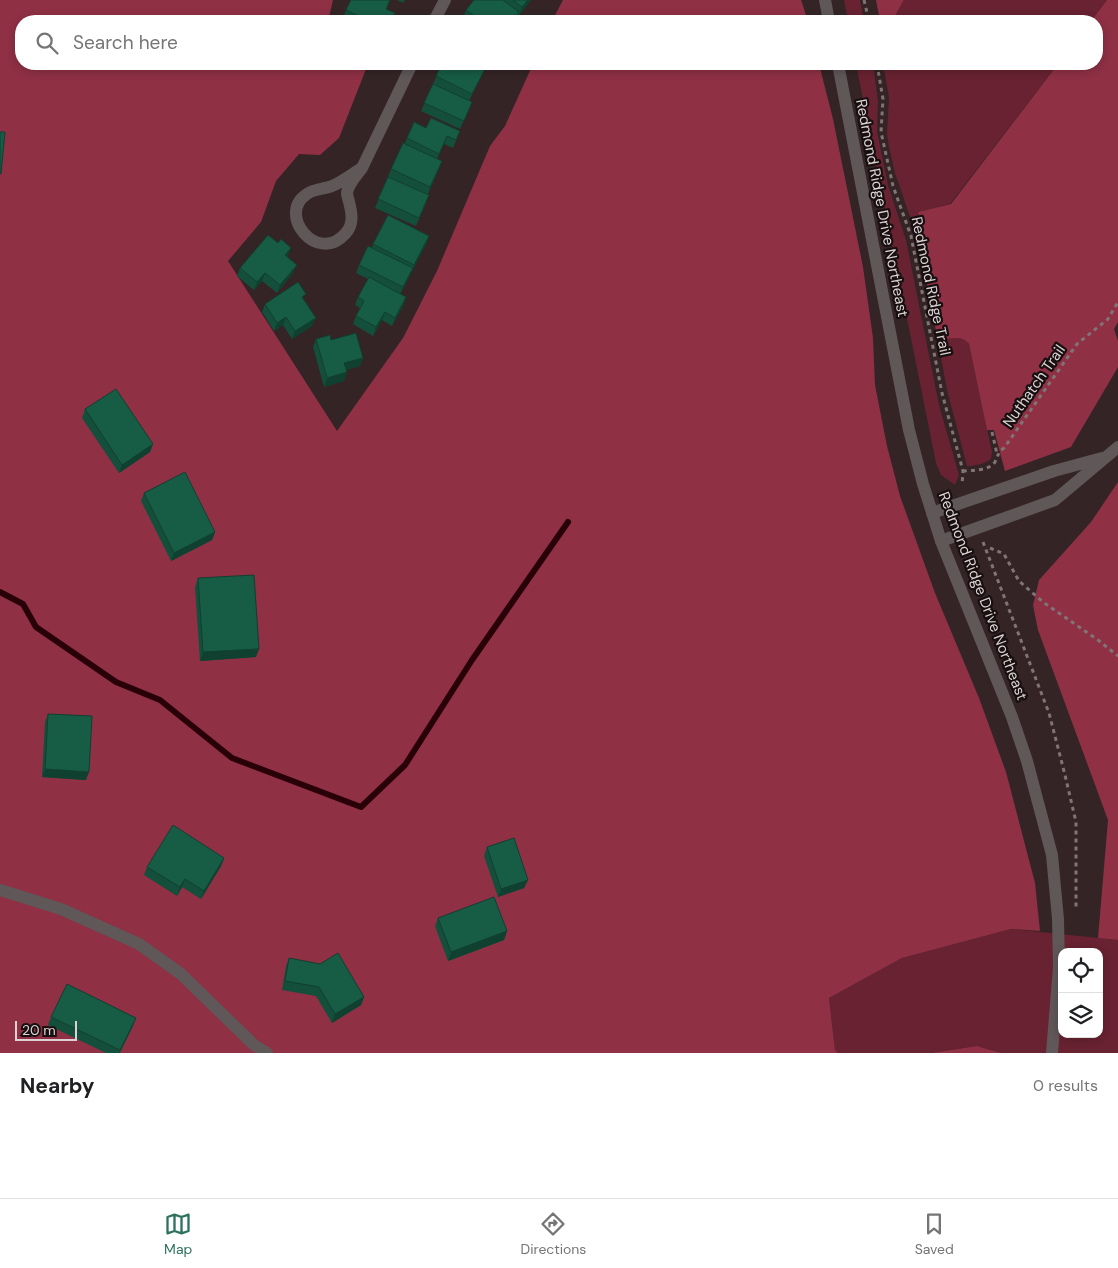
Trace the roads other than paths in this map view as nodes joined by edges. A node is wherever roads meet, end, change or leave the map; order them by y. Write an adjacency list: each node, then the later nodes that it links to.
1 (445, 0): 3 (street)
2 (825, 0): 4 (street)
3 (437, 15)
4 (828, 15)
5 (409, 70): 7 (street)
6 (839, 70): 10 (street, Redmond Ridge Drive Northeast)
7 (362, 168): 7 (street)
8 (1118, 448): 9 (street)
9 (1106, 456): 10 (street); 11 (street)
10 (932, 513): 11 (street, Redmond Ridge Drive Northeast)
11 (941, 541): 14 (street, Redmond Ridge Drive Northeast)
12 (0, 890): 13 (street)
13 (266, 1053)
14 (1052, 1053)

